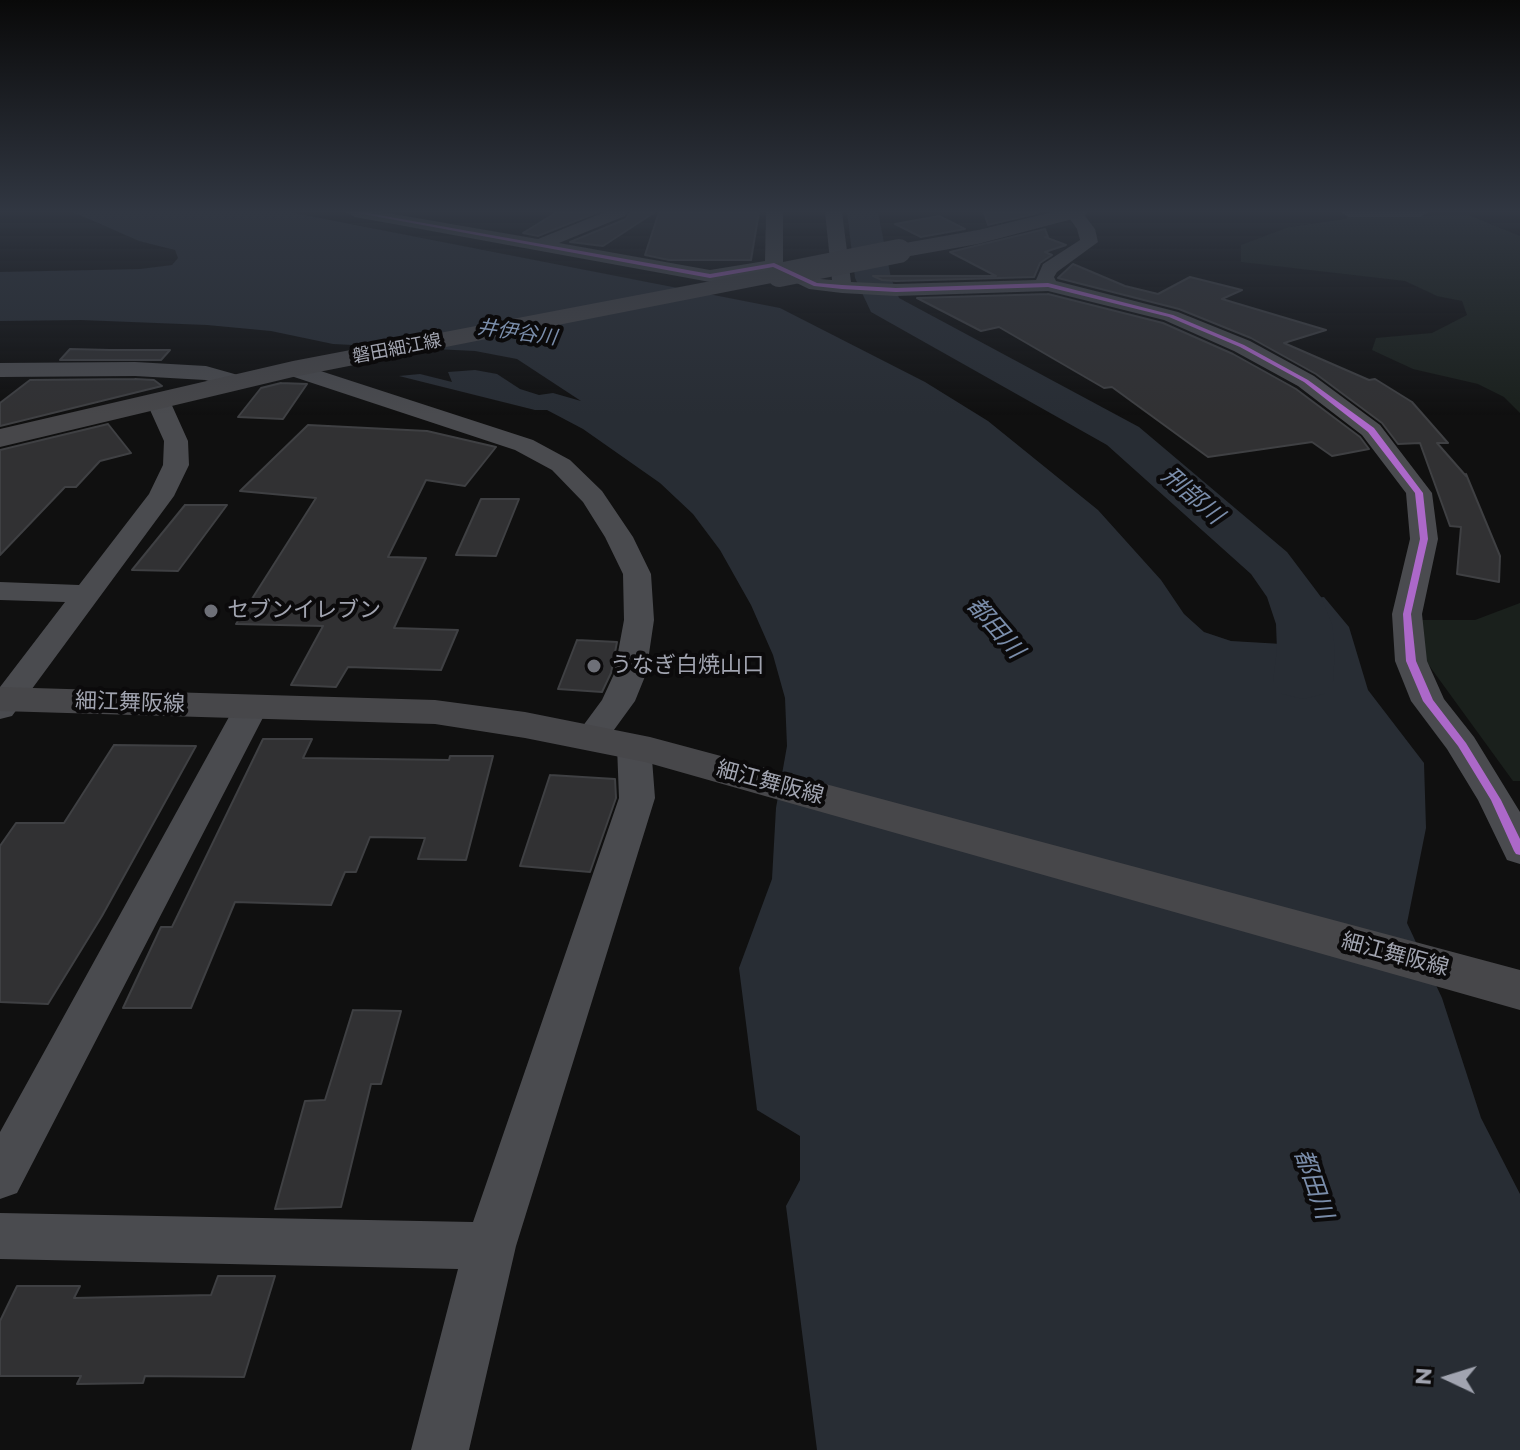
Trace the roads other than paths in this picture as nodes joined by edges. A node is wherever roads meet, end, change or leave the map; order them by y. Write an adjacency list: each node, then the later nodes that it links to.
1 (743, 280): 7 (main road, 磐田細江線)
2 (802, 280): 6 (street)
3 (846, 280): 6 (street)
4 (1045, 280): 5 (street)
5 (1048, 285): 6 (street); 18 (street)
6 (847, 288)
7 (302, 368): 9 (main road, 磐田細江線); 16 (street)
8 (0, 370): 9 (street)
9 (237, 382): 10 (main road, 磐田細江線)
10 (158, 401): 11 (main road, 磐田細江線); 13 (street)
11 (0, 438)
12 (0, 591): 13 (street)
13 (86, 594): 14 (street)
14 (2, 703): 15 (main road, 細江舞阪線)
15 (252, 706): 16 (main road, 細江舞阪線); 21 (street)
16 (591, 738): 17 (main road, 細江舞阪線)
17 (642, 748): 20 (main road, 細江舞阪線); 23 (street)
18 (1508, 803): 19 (street)
19 (1520, 851)
20 (1520, 990)
21 (0, 1178)
22 (0, 1236): 23 (street)
23 (490, 1246): 24 (street)
24 (440, 1450)

